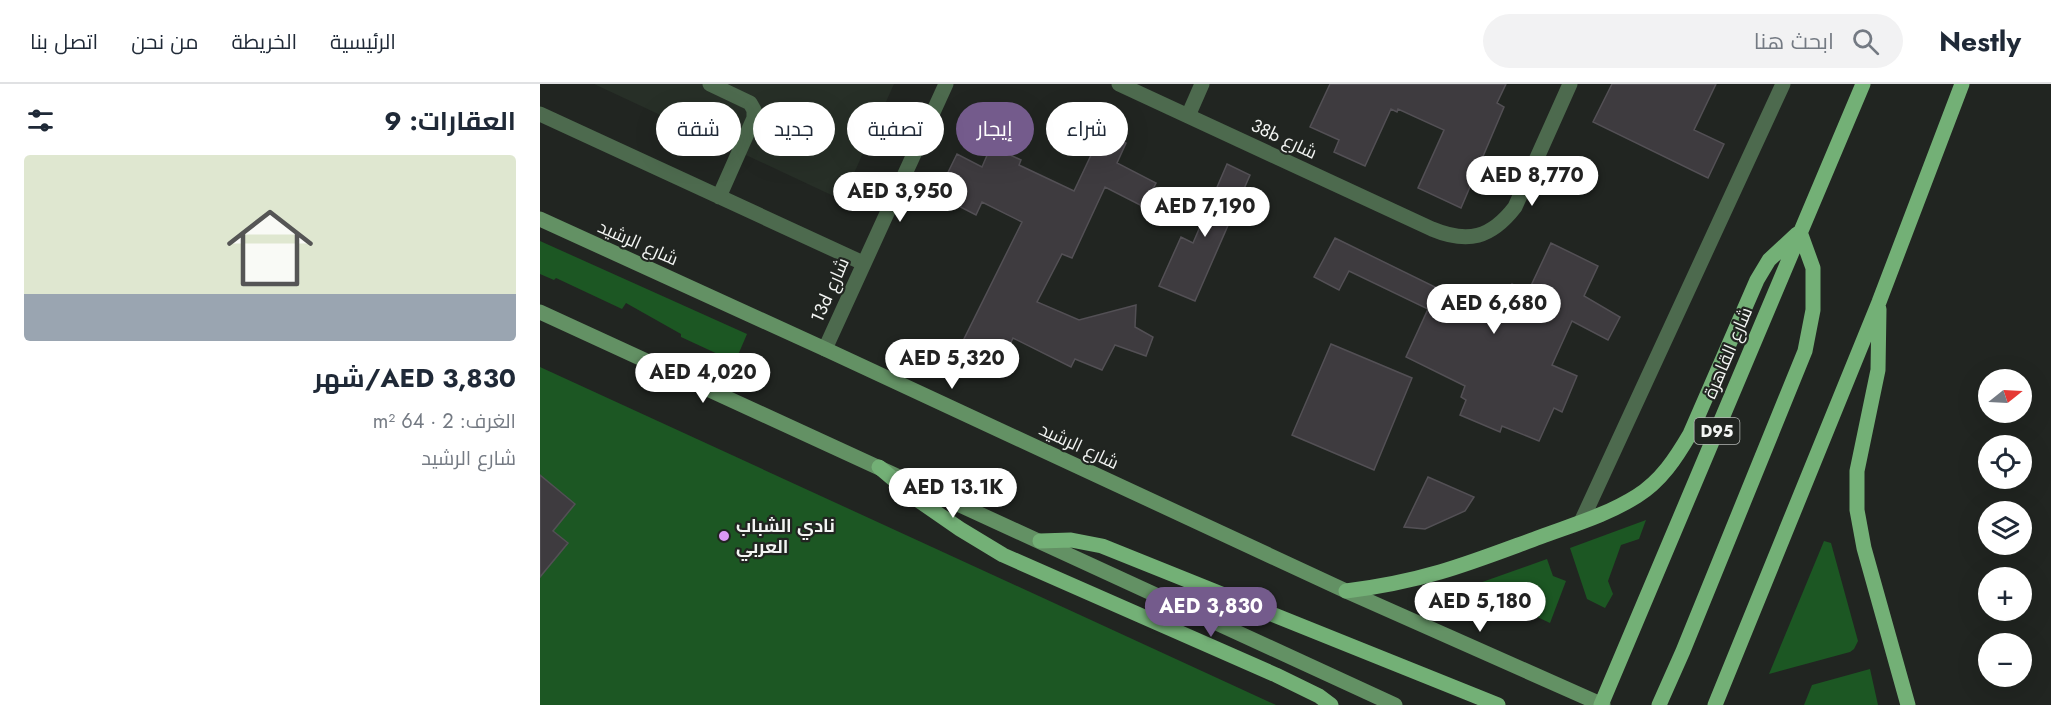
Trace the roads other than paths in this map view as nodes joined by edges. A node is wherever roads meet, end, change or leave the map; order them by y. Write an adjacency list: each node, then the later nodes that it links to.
1 (710, 84): 11 (street)
2 (946, 84): 14 (street, 13d شارع)
3 (1119, 84): 10 (street, 38b شارع)
4 (1202, 84): 10 (street)
5 (1570, 84): 10 (street, 38b شارع)
6 (1783, 84): 19 (street)
7 (1863, 84): 13 (main road, شارع القاهرة / D95)
8 (1962, 84): 15 (main road)
9 (540, 114): 11 (street)
10 (1188, 116)
11 (719, 197): 14 (street)
12 (540, 219): 17 (main road, شارع الرشيد)
13 (1800, 232): 19 (main road); 25 (main road, شارع القاهرة / D95); 26 (main road)
14 (863, 263): 17 (street, 13d شارع)
15 (1879, 302): 27 (main road); 28 (main road)
16 (540, 312): 18 (main road)
17 (825, 349): 21 (main road, شارع الرشيد)
18 (879, 467): 20 (main road); 22 (main road)
19 (1581, 522): 21 (main road)
20 (1040, 541): 23 (main road); 24 (main road)
21 (1346, 591): 25 (main road, شارع الرشيد)
22 (1331, 705)
23 (1395, 705)
24 (1498, 705)
25 (1602, 705)
26 (1659, 705)
27 (1715, 705)
28 (1908, 705)

